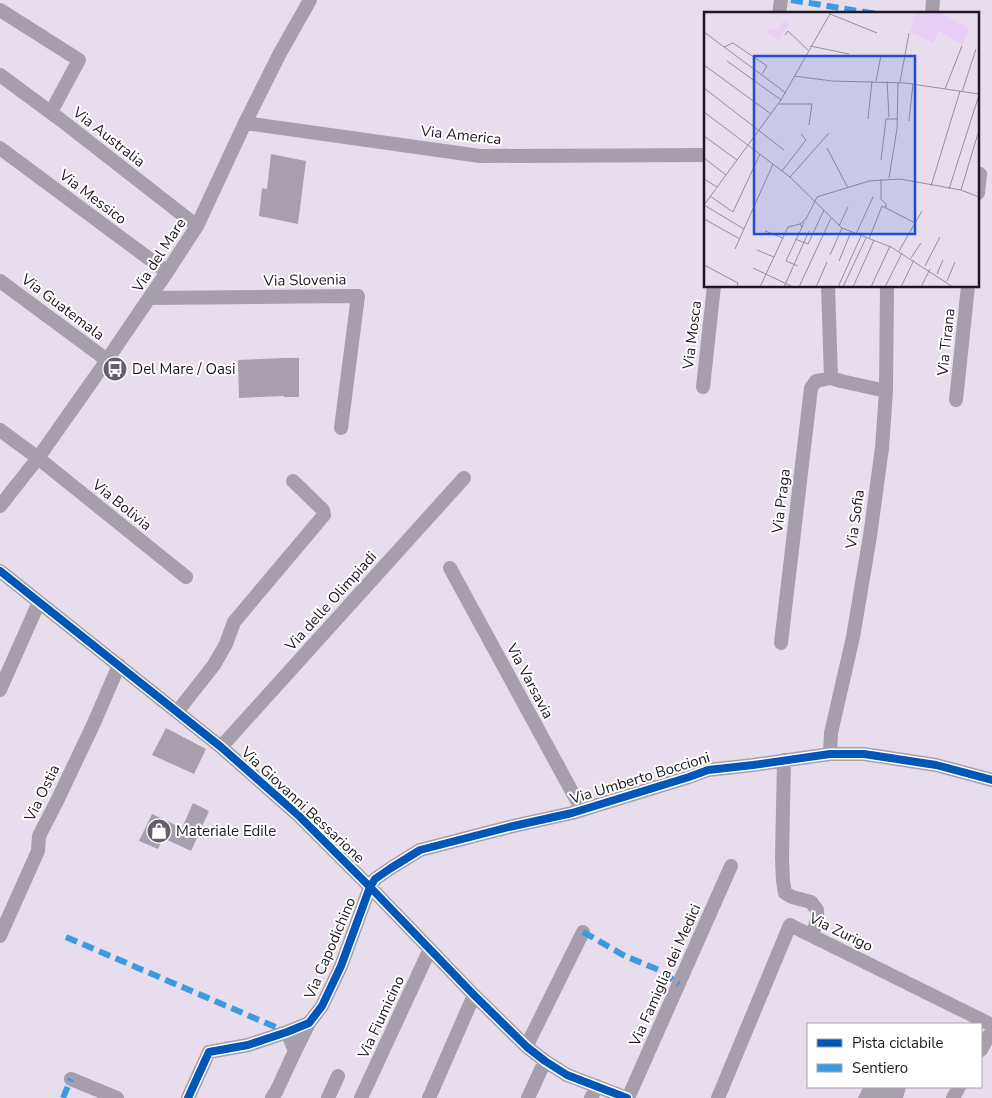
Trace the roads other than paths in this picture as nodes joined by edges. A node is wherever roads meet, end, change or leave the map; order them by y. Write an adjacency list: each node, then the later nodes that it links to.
1 (310, 0): 5 (street, Via del Mare)
2 (0, 10): 4 (street)
3 (0, 75): 4 (street, Via Australia)
4 (51, 112): 10 (street, Via Australia)
5 (245, 122): 7 (street, Via America); 10 (street, Via del Mare)
6 (0, 148): 11 (street, Via Messico)
7 (704, 155)
8 (984, 174): 9 (street)
9 (980, 187)
10 (197, 226): 11 (street, Via del Mare)
11 (168, 272): 17 (street, Via del Mare)
12 (0, 280): 18 (street, Via Guatemala)
13 (714, 288): 20 (street, Via Mosca)
14 (828, 288): 19 (street)
15 (888, 288): 21 (street, Via Sofia)
16 (968, 288): 22 (street, Via Tirana)
17 (150, 298): 18 (street, Via del Mare); 23 (street, Via Slovenia)
18 (107, 360): 25 (street, Via del Mare)
19 (831, 378): 21 (street); 33 (street, Via Praga)
20 (703, 387)
21 (886, 391): 38 (street, Via Sofia)
22 (956, 400)
23 (341, 428)
24 (0, 430): 25 (street, Via Bolivia)
25 (38, 458): 28 (street, Via del Mare); 31 (street, Via Bolivia)
26 (464, 478): 37 (street, Via delle Olimpiadi)
27 (293, 481): 36 (street)
28 (0, 506)
29 (450, 568): 41 (street, Via Varsavia)
30 (0, 571): 32 (street, Via Giovanni Bessarione)
31 (186, 577)
32 (39, 602): 34 (street, Via Giovanni Bessarione); 35 (street)
33 (781, 643)
34 (119, 665): 36 (street, Via Giovanni Bessarione); 45 (street, Via Ostia)
35 (0, 690)
36 (177, 712): 37 (street, Via Giovanni Bessarione)
37 (222, 747): 43 (street, Via Giovanni Bessarione)
38 (830, 754): 39 (street, Via Umberto Boccioni); 40 (street, Via Umberto Boccioni)
39 (784, 760): 41 (street, Via Umberto Boccioni); 46 (street)
40 (992, 780)
41 (582, 810): 43 (street, Via Umberto Boccioni)
42 (731, 866): 67 (street, Via Famiglia dei Medici)
43 (370, 887): 47 (street, Via Giovanni Bessarione); 49 (street, Via Capodichino)
44 (582, 932): 53 (street)
45 (0, 936)
46 (812, 936): 50 (street, Via Zurigo); 68 (street, Via Zurigo)
47 (430, 949): 48 (street, Via Giovanni Bessarione); 64 (street, Via Fiumicino)
48 (474, 995): 53 (street, Via Giovanni Bessarione); 65 (street)
49 (309, 1023): 52 (street); 55 (street, Via Capodichino)
50 (992, 1025)
51 (992, 1030): 54 (street)
52 (287, 1032): 55 (street); 61 (street)
53 (527, 1047): 56 (street, Via Giovanni Bessarione)
54 (982, 1048)
55 (295, 1051): 62 (street)
56 (545, 1061): 59 (street, Via Giovanni Bessarione); 66 (street)
57 (338, 1076): 63 (street)
58 (71, 1079): 60 (street)
59 (594, 1092): 67 (street, Via Giovanni Bessarione)
60 (117, 1098)
61 (188, 1098)
62 (272, 1098)
63 (328, 1098)
64 (361, 1098)
65 (429, 1098)
66 (528, 1098)
67 (628, 1098)
68 (718, 1098)

